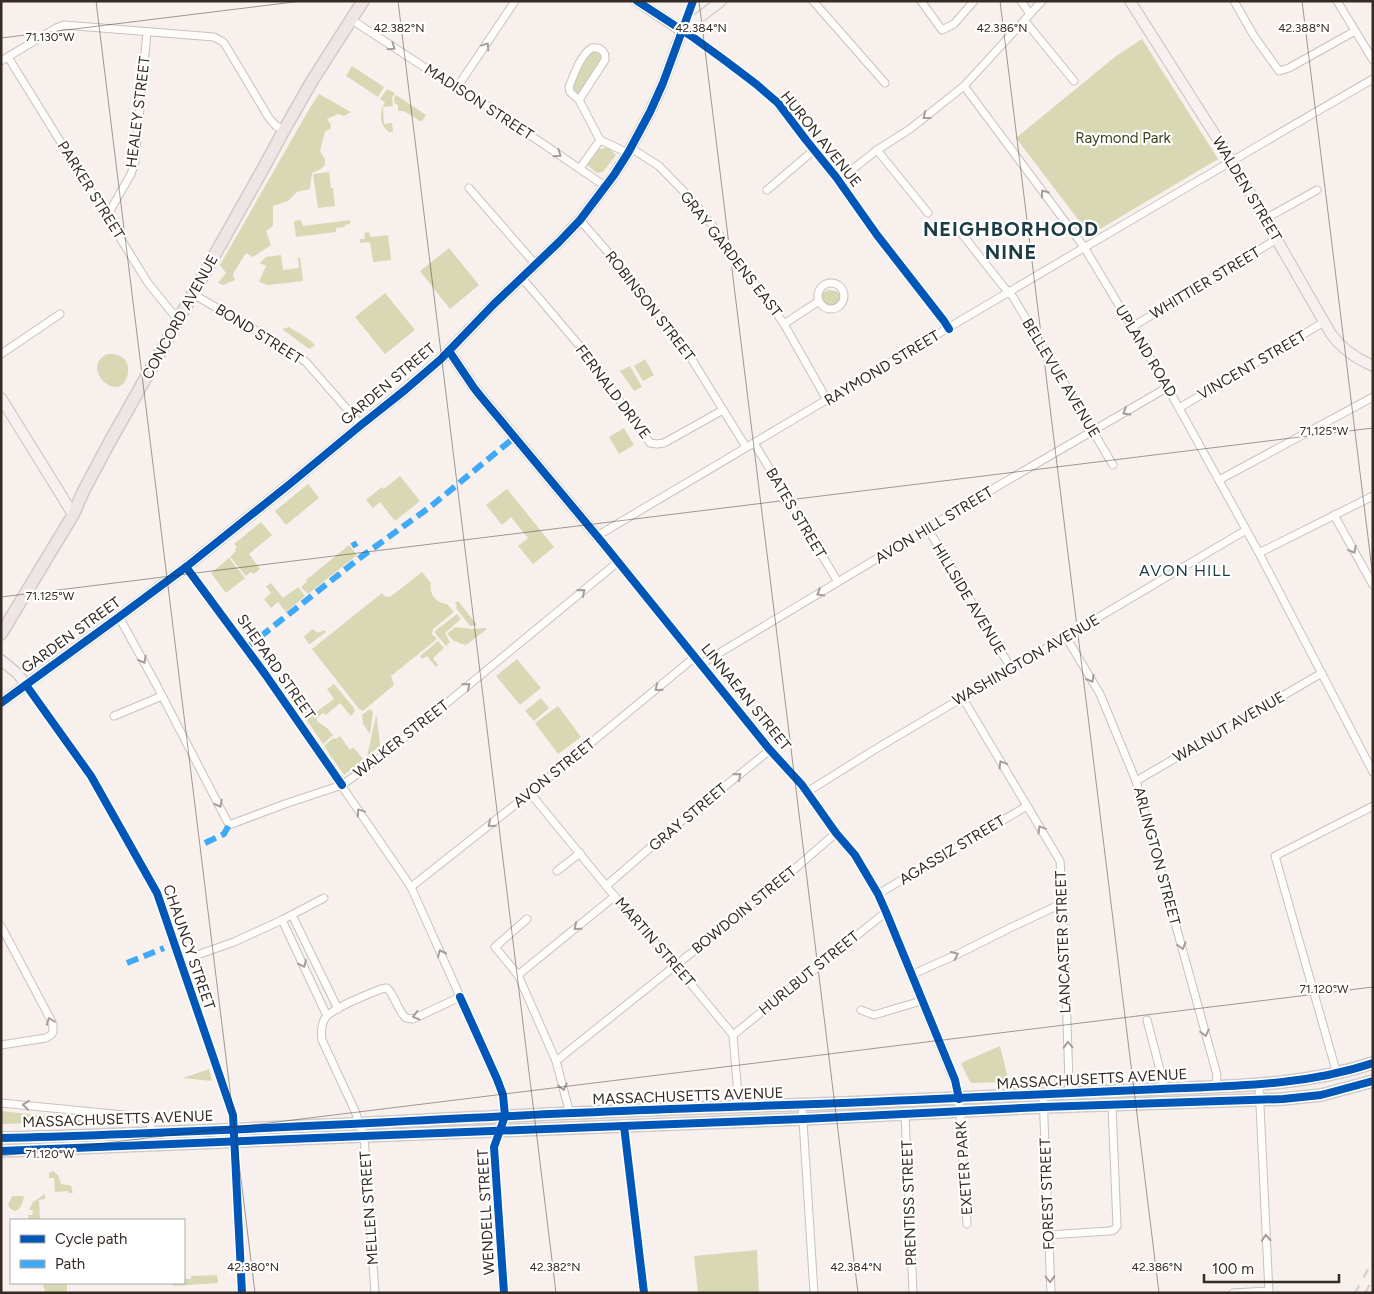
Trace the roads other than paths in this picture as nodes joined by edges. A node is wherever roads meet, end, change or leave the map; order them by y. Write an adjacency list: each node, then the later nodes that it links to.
1 (363, 1): 15 (main road, CONCORD AVENUE)
2 (515, 1): 25 (street, one-way to 2)
3 (637, 1): 17 (street, HURON AVENUE)
4 (693, 1): 17 (street, GARDEN STREET)
5 (721, 1): 17 (street)
6 (813, 1): 24 (street)
7 (921, 1): 8 (street)
8 (974, 1)
9 (1020, 1): 14 (street)
10 (1042, 1): 14 (street)
11 (1130, 1): 33 (street, WALDEN STREET)
12 (1234, 1): 18 (street)
13 (1337, 1): 18 (street)
14 (1030, 14): 16 (street)
15 (352, 20): 25 (street, MADISON STREET, one-way to 25); 28 (main road, CONCORD AVENUE)
16 (1025, 21): 23 (street); 26 (street)
17 (682, 31): 30 (street, HURON AVENUE); 32 (street, GARDEN STREET)
18 (1355, 31): 21 (street)
19 (147, 32): 20 (street); 28 (street); 41 (street, HEALEY STREET)
20 (5, 59): 41 (street, PARKER STREET)
21 (1373, 60)
22 (1373, 79): 33 (street, RAYMOND STREET)
23 (1074, 81)
24 (885, 83)
25 (458, 86): 34 (street, MADISON STREET, one-way to 34)
26 (964, 86): 31 (street, one-way to 31); 46 (street, UPLAND ROAD, one-way to 26)
27 (579, 100): 27 (street); 29 (street)
28 (284, 130): 50 (main road, CONCORD AVENUE)
29 (600, 140): 32 (street, GRAY GARDENS EAST); 34 (street)
30 (814, 150): 35 (street, HURON AVENUE); 38 (street)
31 (876, 150): 35 (street); 40 (street)
32 (629, 151): 36 (street, GARDEN STREET); 55 (street, GRAY GARDENS EAST)
33 (1231, 160): 42 (street, WALDEN STREET); 46 (street, RAYMOND STREET)
34 (580, 168): 36 (street, MADISON STREET)
35 (839, 180): 57 (street, HURON AVENUE)
36 (605, 186): 43 (street, GARDEN STREET)
37 (469, 188): 47 (street)
38 (767, 190)
39 (1317, 190): 42 (street)
40 (928, 213)
41 (107, 216): 53 (street, PARKER STREET)
42 (1266, 219): 45 (street, WALDEN STREET)
43 (580, 220): 47 (street, GARDEN STREET); 66 (street, ROBINSON STREET)
44 (962, 234): 49 (street, BELLEVUE AVENUE)
45 (1277, 239): 54 (street, WALDEN STREET); 56 (street, WHITTIER STREET)
46 (1084, 247): 49 (street, RAYMOND STREET); 56 (street, UPLAND ROAD)
47 (536, 265): 48 (street, GARDEN STREET)
48 (522, 278): 58 (street, GARDEN STREET); 66 (street, FERNALD DRIVE)
49 (1008, 292): 57 (street, RAYMOND STREET); 68 (street, BELLEVUE AVENUE)
50 (194, 294): 53 (main road, CONCORD AVENUE); 67 (street, BOND STREET)
51 (819, 301): 55 (street, GRAY GARDENS EAST)
52 (60, 314): 59 (street)
53 (178, 320): 74 (main road, CONCORD AVENUE)
54 (1324, 322): 60 (street, WALDEN STREET); 65 (street, VINCENT STREET)
55 (784, 324): 64 (street, GRAY GARDENS EAST)
56 (1132, 327): 61 (street, UPLAND ROAD)
57 (949, 329): 64 (street, RAYMOND STREET)
58 (449, 351): 67 (street, GARDEN STREET); 78 (street, LINNAEAN STREET)
59 (1, 354)
60 (1373, 366)
61 (1168, 387): 65 (street, UPLAND ROAD); 68 (street, AVON HILL STREET, one-way to 68)
62 (1373, 397): 72 (street)
63 (1, 398): 74 (street)
64 (828, 400): 69 (street, RAYMOND STREET)
65 (1179, 408): 72 (street, UPLAND ROAD)
66 (723, 410): 70 (street, ROBINSON STREET)
67 (360, 425): 81 (street, GARDEN STREET)
68 (1093, 431): 71 (street, BELLEVUE AVENUE); 76 (street, AVON HILL STREET)
69 (754, 443): 70 (street, RAYMOND STREET); 82 (street, BATES STREET)
70 (746, 447): 78 (street, RAYMOND STREET)
71 (1113, 466)
72 (1219, 480): 77 (street, UPLAND ROAD)
73 (1373, 496): 75 (street)
74 (72, 515): 85 (main road, CONCORD AVENUE)
75 (1334, 515): 79 (street); 83 (street, one-way to 83)
76 (928, 529): 82 (street, AVON HILL STREET); 90 (street, HILLSIDE AVENUE)
77 (1246, 530): 79 (street, UPLAND ROAD); 86 (street, WASHINGTON AVENUE)
78 (597, 536): 80 (street, LINNAEAN STREET)
79 (1259, 553): 91 (street, UPLAND ROAD)
80 (618, 562): 87 (street, LINNAEAN STREET); 100 (street, WALKER STREET, one-way to 80)
81 (186, 567): 84 (street, GARDEN STREET); 100 (street, SHEPARD STREET)
82 (838, 582): 89 (street, AVON HILL STREET, one-way to 89)
83 (1373, 585)
84 (119, 618): 92 (street, GARDEN STREET); 93 (street, WALKER STREET, one-way to 93)
85 (1, 634)
86 (1066, 637): 90 (street, WASHINGTON AVENUE); 99 (street, ARLINGTON STREET, one-way to 99)
87 (696, 657): 89 (street, LINNAEAN STREET); 102 (street, AVON STREET, one-way to 102)
88 (1, 660): 92 (street)
89 (701, 664): 97 (street, LINNAEAN STREET)
90 (1010, 668): 94 (street, WASHINGTON AVENUE)
91 (1322, 673): 98 (street, UPLAND ROAD); 99 (street, WALNUT AVENUE)
92 (26, 685): 95 (street, GARDEN STREET); 119 (street, CHAUNCY STREET)
93 (162, 696): 96 (street); 100 (street, WALKER STREET, one-way to 100)
94 (962, 697): 101 (street, WASHINGTON AVENUE); 103 (street, LANCASTER STREET, one-way to 94)
95 (1, 703)
96 (114, 716)
97 (770, 750): 101 (street, LINNAEAN STREET); 108 (street, GRAY STREET, one-way to 97)
98 (1373, 772)
99 (1136, 781): 136 (street, ARLINGTON STREET, one-way to 136)
100 (342, 785): 109 (street, SHEPARD STREET, one-way to 100)
101 (807, 792): 105 (street, LINNAEAN STREET)
102 (530, 793): 106 (street, MARTIN STREET); 109 (street, AVON STREET, one-way to 109)
103 (1027, 806): 110 (street, AGASSIZ STREET); 113 (street, LANCASTER STREET, one-way to 103)
104 (1373, 806): 133 (street)
105 (836, 833): 110 (street, LINNAEAN STREET); 120 (street, BOWDOIN STREET)
106 (580, 853): 107 (street); 108 (street, MARTIN STREET)
107 (557, 872)
108 (606, 886): 111 (street, MARTIN STREET)
109 (411, 887): 123 (street, SHEPARD STREET, one-way to 109)
110 (878, 894): 114 (street, LINNAEAN STREET)
111 (615, 896): 120 (street, MARTIN STREET); 121 (street, one-way to 121)
112 (324, 898): 115 (street)
113 (1063, 903): 122 (street, one-way to 113); 138 (street, LANCASTER STREET, one-way to 113)
114 (886, 912): 122 (street, LINNAEAN STREET); 129 (street, HURLBUT STREET)
115 (292, 915): 117 (street); 125 (street)
116 (527, 919): 121 (street)
117 (282, 920): 119 (street); 127 (street, one-way to 127)
118 (1, 926): 130 (street, one-way to 118)
119 (180, 961): 154 (street, CHAUNCY STREET)
120 (676, 966): 129 (street, MARTIN STREET); 131 (street, BOWDOIN STREET)
121 (518, 975): 131 (street)
122 (911, 975): 124 (street, LINNAEAN STREET)
123 (460, 997): 125 (street, one-way to 125); 150 (street, SHEPARD STREET)
124 (921, 1001): 126 (street); 140 (street, LINNAEAN STREET)
125 (338, 1009): 127 (street)
126 (861, 1010)
127 (327, 1016): 152 (street, MELLEN STREET)
128 (1147, 1020): 137 (street)
129 (733, 1035): 145 (street)
130 (1, 1045)
131 (556, 1061): 148 (street, one-way to 148)
132 (1373, 1063): 133 (main road, MASSACHUSETTS AVENUE)
133 (1337, 1074): 135 (main road, MASSACHUSETTS AVENUE)
134 (1373, 1081): 141 (main road, MASSACHUSETTS AVENUE)
135 (1259, 1085): 136 (main road, MASSACHUSETTS AVENUE); 141 (street)
136 (1216, 1087): 137 (main road, MASSACHUSETTS AVENUE)
137 (1165, 1089): 138 (main road, MASSACHUSETTS AVENUE)
138 (1068, 1094): 139 (main road, MASSACHUSETTS AVENUE)
139 (1042, 1095): 140 (main road, MASSACHUSETTS AVENUE); 146 (street, FOREST STREET)
140 (959, 1099): 143 (main road, MASSACHUSETTS AVENUE); 147 (street, LINNAEAN STREET)
141 (1260, 1100): 144 (main road, MASSACHUSETTS AVENUE); 163 (street, one-way to 141)
142 (1, 1103): 156 (street, MASSACHUSETTS AVENUE, one-way to 142)
143 (802, 1105): 145 (main road, MASSACHUSETTS AVENUE); 151 (street)
144 (1112, 1106): 146 (main road, MASSACHUSETTS AVENUE); 162 (street)
145 (739, 1107): 148 (main road, MASSACHUSETTS AVENUE)
146 (1043, 1108): 147 (main road, MASSACHUSETTS AVENUE); 162 (street, FOREST STREET)
147 (960, 1112): 149 (main road, MASSACHUSETTS AVENUE); 161 (street, EXETER PARK)
148 (570, 1114): 150 (main road, MASSACHUSETTS AVENUE)
149 (905, 1114): 151 (main road, MASSACHUSETTS AVENUE); 169 (street, PRENTISS STREET)
150 (505, 1116): 152 (main road, MASSACHUSETTS AVENUE); 155 (street, SHEPARD STREET)
151 (804, 1119): 153 (main road, MASSACHUSETTS AVENUE); 168 (street)
152 (360, 1124): 154 (main road, MASSACHUSETTS AVENUE); 157 (street, MELLEN STREET)
153 (624, 1126): 155 (main road, MASSACHUSETTS AVENUE); 167 (street)
154 (234, 1128): 156 (main road, MASSACHUSETTS AVENUE); 159 (street, CHAUNCY STREET)
155 (500, 1131): 157 (main road, MASSACHUSETTS AVENUE); 166 (street, WENDELL STREET)
156 (153, 1132): 158 (main road, MASSACHUSETTS AVENUE)
157 (364, 1136): 159 (main road, MASSACHUSETTS AVENUE); 165 (street, MELLEN STREET)
158 (1, 1138)
159 (234, 1142): 160 (main road, MASSACHUSETTS AVENUE); 164 (street, CHAUNCY STREET)
160 (1, 1151)
161 (967, 1224)
162 (1048, 1235): 170 (street, FOREST STREET, one-way to 170)
163 (1269, 1292): 171 (street)
164 (242, 1293)
165 (375, 1293)
166 (504, 1293)
167 (644, 1293)
168 (814, 1293)
169 (913, 1293)
170 (1050, 1293)
171 (1233, 1293)

